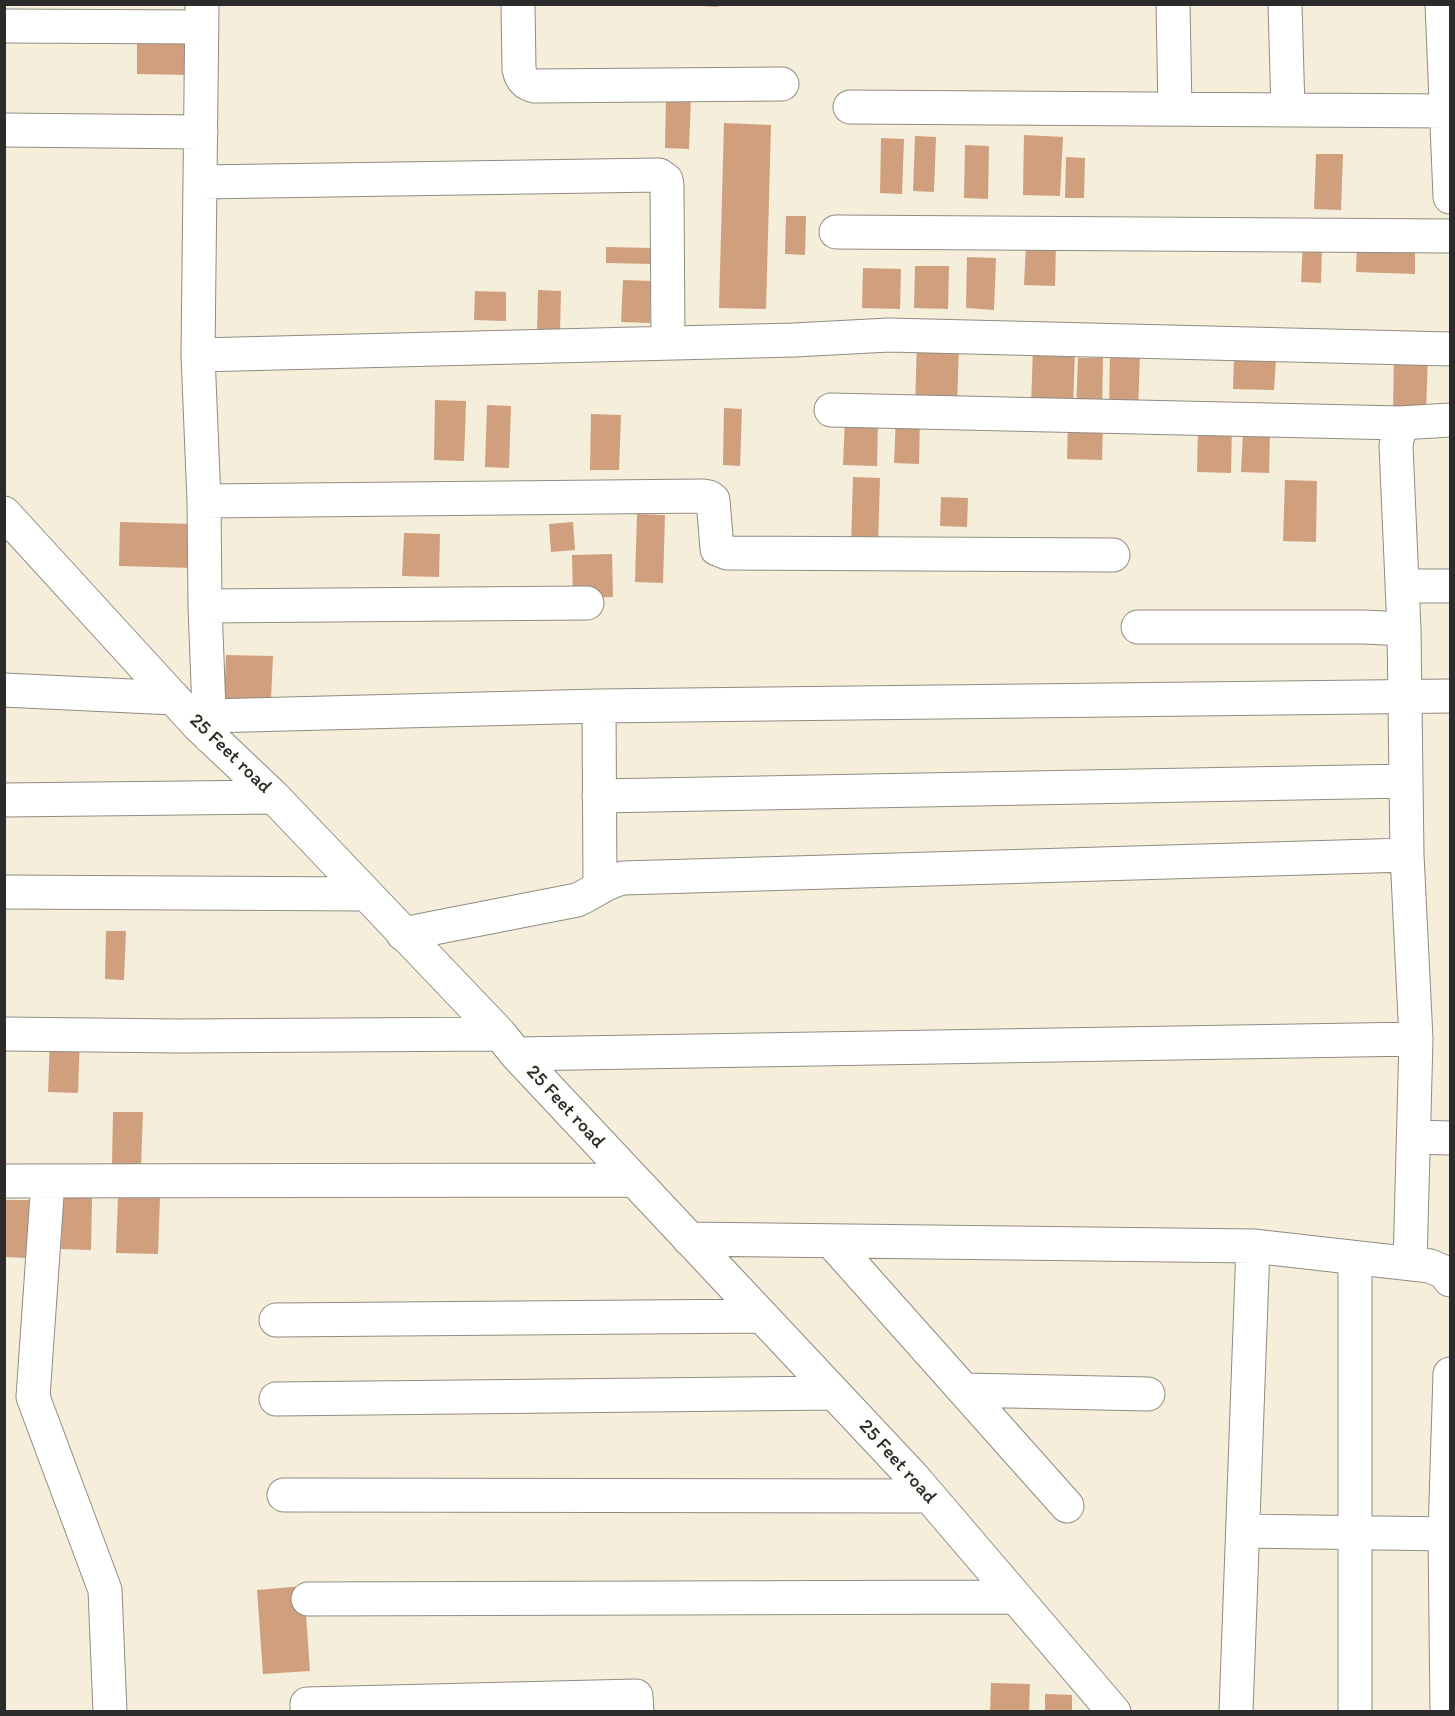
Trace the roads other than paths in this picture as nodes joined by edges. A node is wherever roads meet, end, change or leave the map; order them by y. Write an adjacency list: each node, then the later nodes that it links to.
1 (518, 4): 7 (street)
2 (1173, 4): 9 (street)
3 (1285, 4): 10 (street)
4 (1442, 4): 11 (street)
5 (202, 16): 6 (street); 13 (street)
6 (4, 26)
7 (782, 84)
8 (850, 107): 9 (street)
9 (1174, 109): 10 (street)
10 (1288, 110): 11 (street)
11 (1447, 111): 15 (street)
12 (4, 130): 13 (street)
13 (201, 132): 14 (street)
14 (200, 182): 18 (street); 20 (street)
15 (1450, 197)
16 (836, 232): 17 (street)
17 (1450, 236)
18 (668, 343): 19 (street); 20 (street)
19 (1450, 349)
20 (198, 355): 24 (street)
21 (831, 410): 23 (street)
22 (1450, 420): 23 (street)
23 (1400, 423): 27 (street)
24 (204, 501): 26 (street); 30 (street)
25 (4, 513): 35 (street, 25 Feet road)
26 (1113, 555)
27 (1402, 586): 28 (street); 32 (street)
28 (1450, 586)
29 (587, 603): 30 (street)
30 (205, 606): 38 (street)
31 (1138, 627): 32 (street)
32 (1404, 629): 36 (street)
33 (4, 690): 35 (street)
34 (1450, 696): 36 (street)
35 (174, 698): 38 (street, 25 Feet road)
36 (1404, 698): 37 (street); 39 (street)
37 (599, 706): 38 (street); 40 (street)
38 (210, 726): 41 (street, 25 Feet road)
39 (1406, 781): 40 (street); 43 (street)
40 (599, 796): 44 (street)
41 (274, 797): 42 (street); 46 (street, 25 Feet road)
42 (4, 800)
43 (1407, 855): 44 (street); 49 (street)
44 (600, 887): 47 (street)
45 (4, 892): 46 (street)
46 (365, 894): 47 (street, 25 Feet road)
47 (403, 934): 50 (street, 25 Feet road)
48 (4, 1034): 50 (street)
49 (1416, 1039): 50 (street); 51 (street)
50 (508, 1044): 53 (street, 25 Feet road)
51 (1414, 1137): 52 (street); 60 (street)
52 (1450, 1138)
53 (634, 1180): 55 (street); 56 (street, 25 Feet road)
54 (4, 1181): 55 (street)
55 (48, 1181): 77 (street)
56 (689, 1239): 57 (street); 62 (street, 25 Feet road)
57 (831, 1240): 58 (street); 65 (street)
58 (1253, 1246): 59 (street); 72 (street)
59 (1355, 1258): 60 (street); 73 (street)
60 (1410, 1264): 61 (street)
61 (1450, 1280)
62 (761, 1316): 63 (street); 66 (street, 25 Feet road)
63 (276, 1320)
64 (1450, 1374): 74 (street)
65 (964, 1390): 67 (street); 71 (street)
66 (833, 1393): 68 (street); 70 (street, 25 Feet road)
67 (1148, 1394)
68 (276, 1399)
69 (284, 1495): 70 (street)
70 (929, 1496): 75 (street, 25 Feet road)
71 (1067, 1506)
72 (1243, 1532): 73 (street); 81 (street)
73 (1355, 1533): 74 (street); 82 (street)
74 (1448, 1534): 83 (street)
75 (1015, 1597): 76 (street); 80 (street, 25 Feet road)
76 (308, 1599)
77 (110, 1712)
78 (307, 1712): 79 (street)
79 (637, 1712)
80 (1114, 1712)
81 (1236, 1712)
82 (1354, 1712)
83 (1447, 1712)

